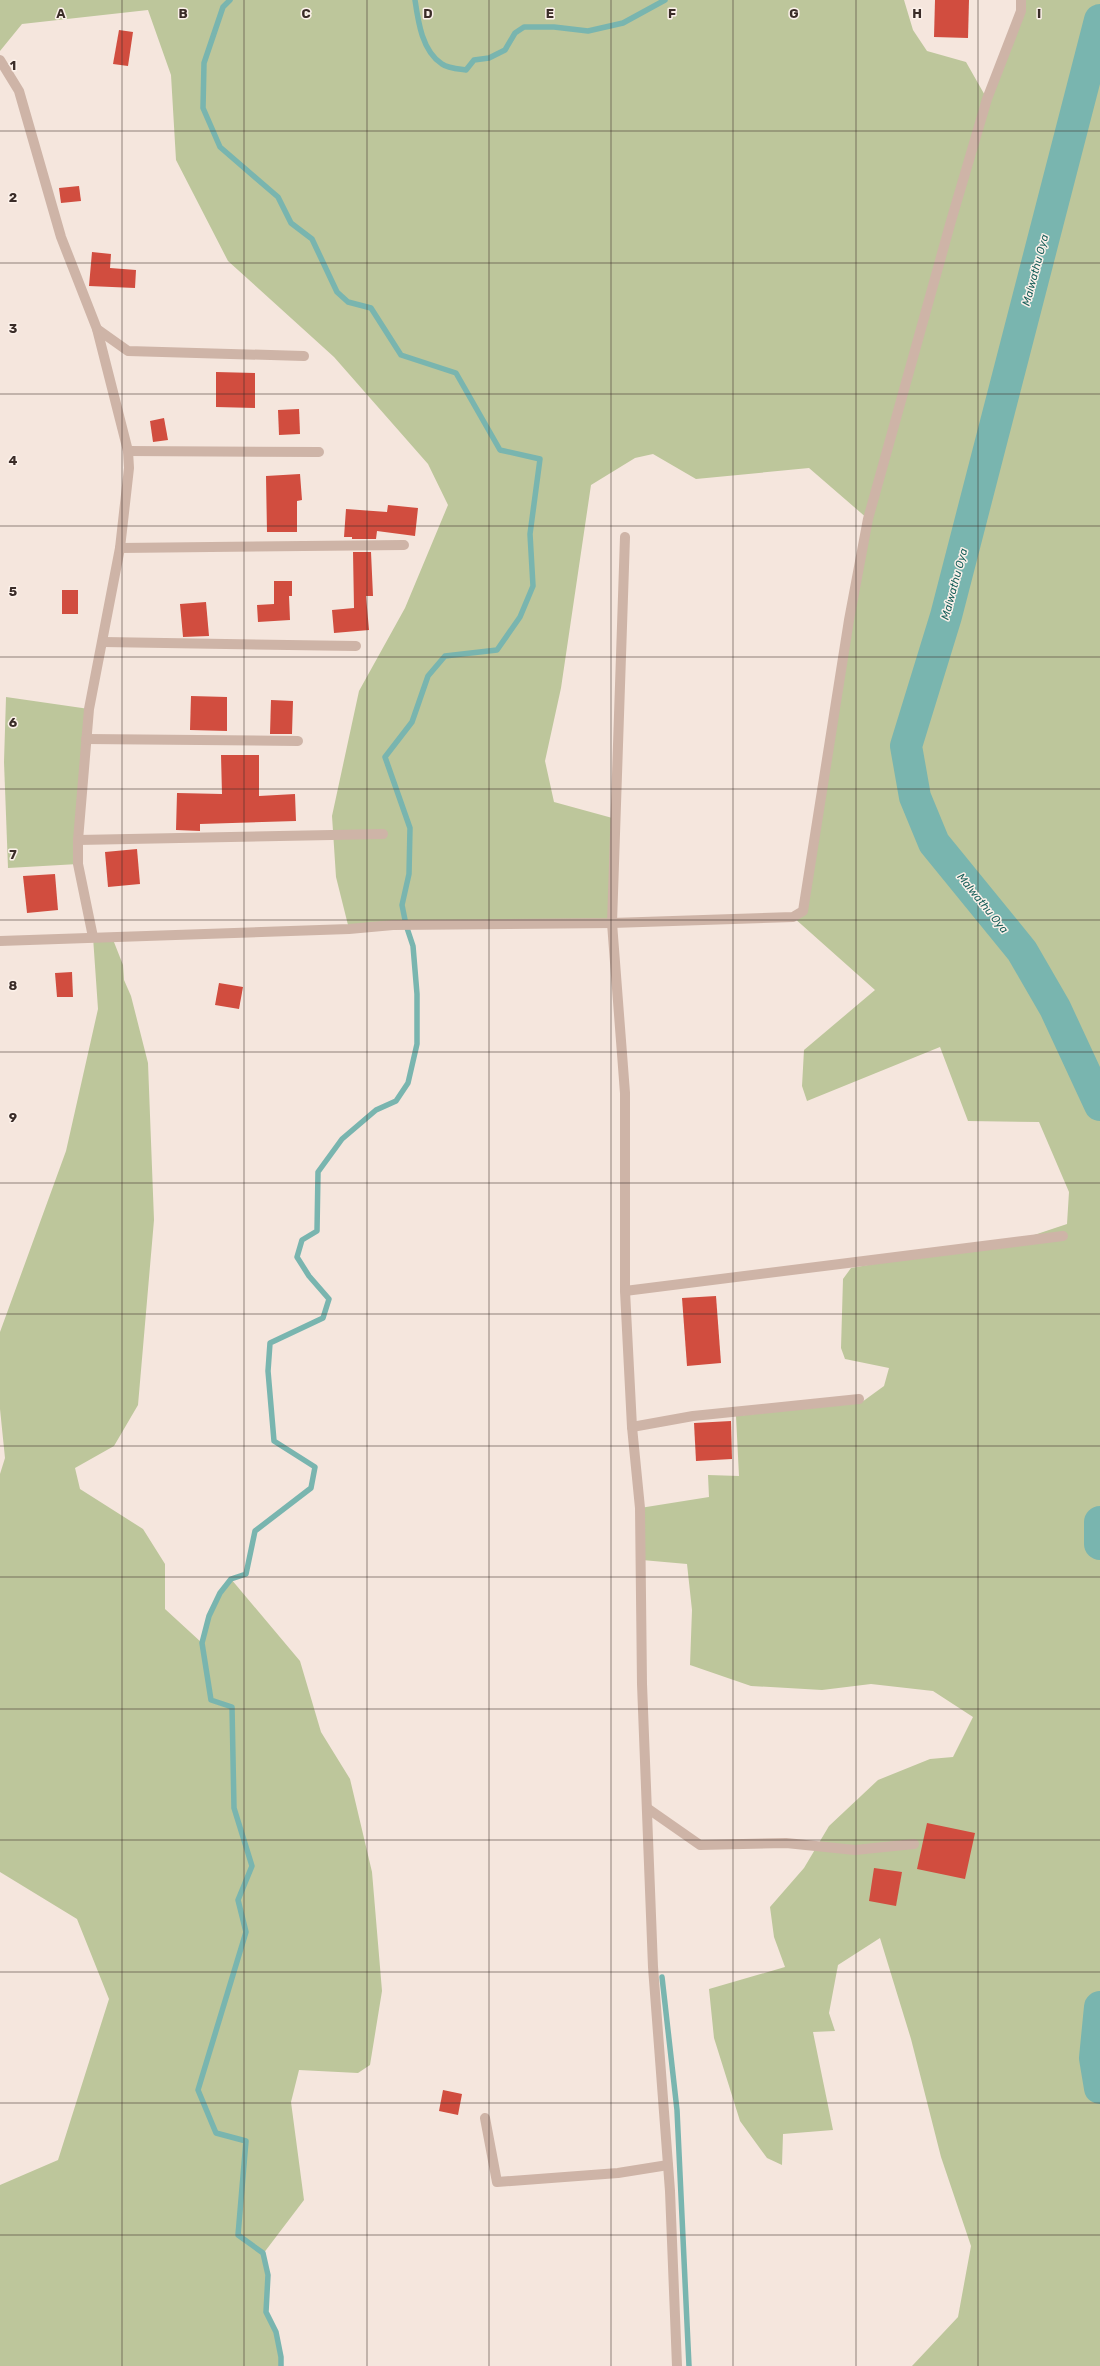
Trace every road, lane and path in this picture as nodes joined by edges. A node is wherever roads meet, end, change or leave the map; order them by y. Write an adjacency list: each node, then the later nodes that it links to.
1 (1021, 0): 16 (street)
2 (0, 60): 3 (street)
3 (97, 328): 4 (street); 5 (street)
4 (304, 356)
5 (128, 451): 6 (street); 9 (street)
6 (319, 452)
7 (625, 537): 16 (street)
8 (404, 545): 9 (street)
9 (120, 548): 10 (street)
10 (104, 642): 11 (street); 12 (street)
11 (356, 646)
12 (86, 739): 13 (street); 15 (street)
13 (298, 741)
14 (383, 834): 15 (street)
15 (78, 840): 17 (street)
16 (612, 923): 17 (street); 20 (street)
17 (93, 937): 18 (street)
18 (0, 940)
19 (1064, 1236): 20 (street)
20 (625, 1291): 22 (street)
21 (859, 1399): 22 (street)
22 (632, 1427): 23 (street)
23 (647, 1808): 24 (street); 26 (street)
24 (914, 1844)
25 (485, 2118): 26 (street)
26 (668, 2164): 27 (street)
27 (677, 2366)

